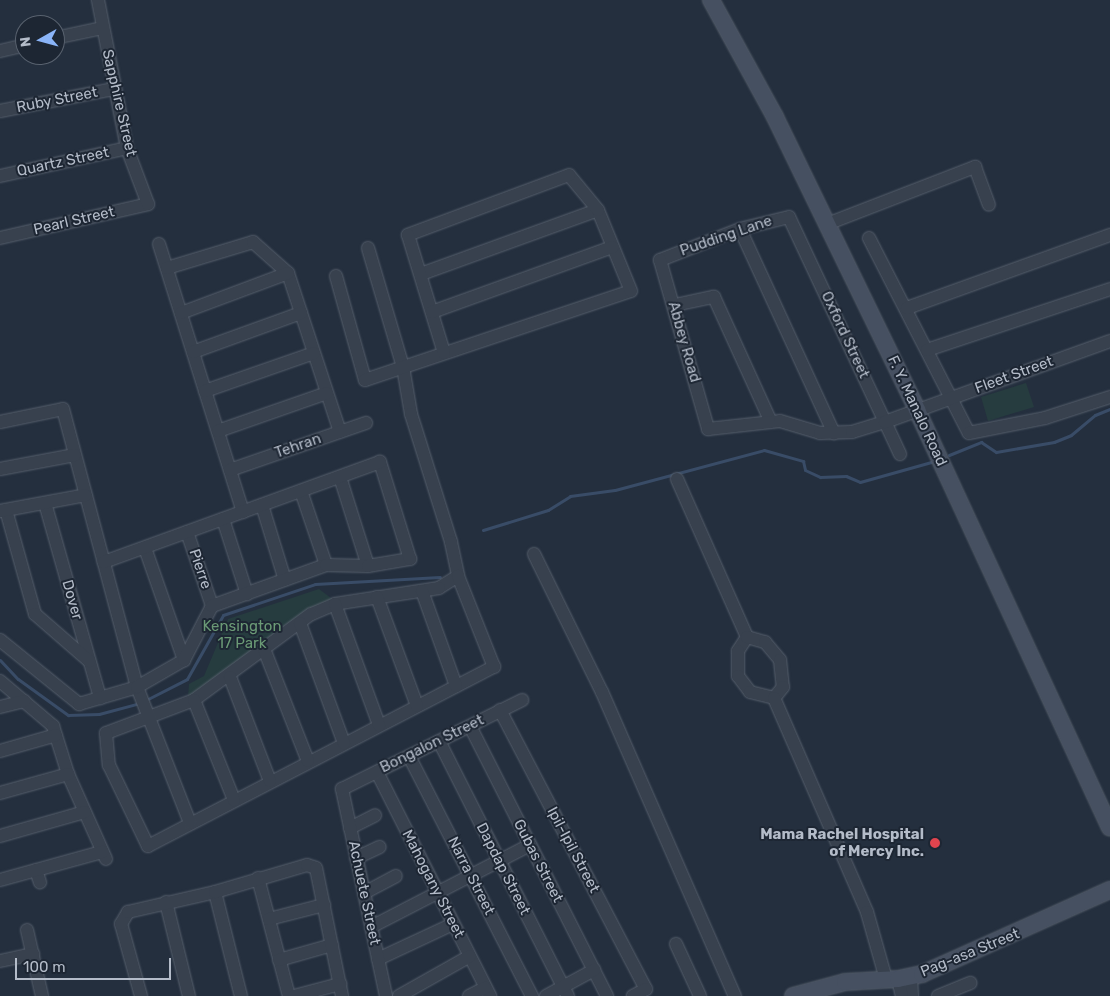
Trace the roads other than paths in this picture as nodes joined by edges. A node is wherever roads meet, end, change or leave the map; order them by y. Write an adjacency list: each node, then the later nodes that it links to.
1 (98, 0): 3 (street, Sapphire Street)
2 (712, 0): 15 (street, F. Y. Manalo Road)
3 (103, 28): 4 (street); 7 (street, Sapphire Street)
4 (65, 36)
5 (15, 47): 6 (street)
6 (0, 50)
7 (113, 89): 8 (street, Ruby Street); 9 (street, Sapphire Street)
8 (0, 111)
9 (127, 148): 10 (street, Quartz Street); 11 (street, Sapphire Street)
10 (0, 176)
11 (148, 204): 18 (street, Pearl Street)
12 (989, 205): 15 (street)
13 (598, 210): 21 (street); 26 (street); 26 (street)
14 (789, 218): 16 (street, Pudding Lane); 47 (street, Oxford Street)
15 (827, 224): 44 (street, F. Y. Manalo Road)
16 (740, 229): 23 (street, Pudding Lane); 51 (street)
17 (1110, 235): 30 (street)
18 (0, 238)
19 (869, 238): 30 (street)
20 (160, 244): 24 (street)
21 (613, 247): 31 (street); 38 (street)
22 (368, 248): 39 (street)
23 (663, 258): 29 (street, Abbey Road)
24 (167, 268): 25 (street); 32 (street)
25 (288, 273): 32 (street); 33 (street)
26 (421, 274): 31 (street)
27 (336, 276): 39 (street)
28 (1110, 289): 35 (street)
29 (675, 305): 46 (street); 46 (street, Abbey Road)
30 (907, 308): 35 (street)
31 (432, 312): 38 (street)
32 (181, 313): 36 (street)
33 (301, 313): 36 (street); 37 (street)
34 (1110, 341): 43 (street, Fleet Street)
35 (927, 350): 43 (street)
36 (193, 352): 40 (street)
37 (314, 353): 40 (street); 41 (street)
38 (444, 353): 39 (street)
39 (403, 366): 71 (street)
40 (205, 391): 49 (street)
41 (327, 393): 49 (street); 50 (street)
42 (1110, 397): 43 (street)
43 (951, 398): 44 (street, Fleet Street)
44 (917, 410): 47 (street, Fleet Street); 115 (street, F. Y. Manalo Road)
45 (0, 422): 53 (street)
46 (771, 422): 51 (street)
47 (885, 422): 51 (street, Fleet Street); 52 (street, Oxford Street)
48 (366, 423): 50 (street, Tehran)
49 (218, 431): 55 (street)
50 (340, 432): 55 (street, Tehran)
51 (834, 433)
52 (900, 454)
53 (75, 455): 54 (street); 59 (street)
54 (0, 469)
55 (230, 470): 63 (street)
56 (340, 477): 58 (street); 70 (street); 70 (street)
57 (677, 479): 79 (street)
58 (301, 490): 61 (street); 69 (street)
59 (86, 495): 60 (street); 68 (street)
60 (45, 503): 62 (street); 83 (street, Dover)
61 (262, 505): 63 (street); 72 (street)
62 (3, 511): 83 (street)
63 (243, 512): 64 (street)
64 (222, 519): 65 (street); 74 (street)
65 (187, 532): 66 (street); 77 (street, Pierre)
66 (144, 548): 68 (street); 82 (street)
67 (534, 554): 163 (street)
68 (104, 562): 87 (street)
69 (326, 565): 70 (street); 72 (street)
70 (368, 566)
71 (458, 576): 73 (street); 86 (street)
72 (285, 580): 74 (street)
73 (422, 592): 75 (street); 86 (street)
74 (246, 594): 77 (street)
75 (377, 597): 76 (street); 93 (street)
76 (335, 604): 78 (street); 97 (street)
77 (212, 606): 82 (street)
78 (300, 623): 81 (street); 101 (street)
79 (747, 637): 89 (street); 89 (street)
80 (0, 640): 88 (street)
81 (264, 649): 84 (street); 104 (street)
82 (184, 660): 87 (street)
83 (89, 661): 88 (street, Dover)
84 (230, 677): 90 (street); 107 (street)
85 (0, 681): 92 (street)
86 (456, 686): 93 (street)
87 (138, 690): 88 (street); 96 (street)
88 (100, 698)
89 (774, 698): 143 (street)
90 (194, 700): 96 (street); 110 (street)
91 (522, 700): 95 (street, Bongalon Street)
92 (24, 701): 94 (street); 99 (street)
93 (417, 706): 97 (street)
94 (0, 707)
95 (500, 710): 98 (street, Bongalon Street); 161 (street, Ipil-Ipil Street)
96 (147, 715): 113 (street); 113 (street)
97 (379, 725): 101 (street)
98 (470, 726): 100 (street, Bongalon Street); 117 (street, Gubas Street)
99 (56, 735): 102 (street); 106 (street)
100 (439, 741): 103 (street, Bongalon Street); 120 (street, Dapdap Street)
101 (344, 743): 104 (street)
102 (0, 751)
103 (409, 756): 105 (street, Bongalon Street); 122 (street, Narra Street)
104 (308, 761): 107 (street)
105 (377, 772): 108 (street, Bongalon Street); 128 (street, Mahogany Street)
106 (68, 774): 109 (street); 111 (street)
107 (270, 781): 110 (street)
108 (342, 789): 114 (street, Achuete Street)
109 (0, 793)
110 (234, 800): 113 (street)
111 (85, 812): 116 (street); 124 (street)
112 (376, 815): 114 (street)
113 (190, 823)
114 (350, 828): 119 (street, Achuete Street)
115 (1110, 828)
116 (0, 836)
117 (530, 845): 120 (street); 142 (street, Gubas Street)
118 (380, 847): 119 (street)
119 (356, 858): 127 (street, Achuete Street)
120 (499, 862): 122 (street); 146 (street, Dapdap Street)
121 (396, 876): 127 (street)
122 (471, 876): 128 (street); 158 (street, Narra Street)
123 (258, 878): 126 (street); 130 (street); 131 (street)
124 (0, 880)
125 (1110, 890): 143 (street, Pag-asa Street)
126 (215, 892): 129 (street); 152 (street)
127 (364, 893): 133 (street, Achuete Street)
128 (438, 893): 132 (street, Mahogany Street); 133 (street)
129 (166, 902): 150 (street); 151 (street)
130 (324, 905): 131 (street); 136 (street)
131 (269, 919): 140 (street)
132 (453, 924): 138 (street, Mahogany Street); 139 (street)
133 (371, 927): 139 (street, Achuete Street)
134 (27, 930): 137 (street)
135 (676, 944): 162 (street)
136 (332, 945): 140 (street); 145 (street)
137 (33, 954): 141 (street); 149 (street)
138 (470, 956): 147 (street, Mahogany Street); 156 (street)
139 (378, 959): 155 (street, Achuete Street)
140 (279, 960): 153 (street)
141 (0, 962)
142 (594, 970): 146 (street); 160 (street, Gubas Street)
143 (898, 978): 164 (street, Pag-asa Street); 165 (street); 166 (street)
144 (971, 983): 148 (street)
145 (341, 990): 154 (street)
146 (565, 991): 159 (street)
147 (488, 992): 157 (street)
148 (944, 995)
149 (40, 996)
150 (140, 996)
151 (189, 996)
152 (241, 996)
153 (289, 996)
154 (294, 996)
155 (386, 996)
156 (399, 996)
157 (469, 996)
158 (532, 996)
159 (546, 996)
160 (607, 996)
161 (632, 996)
162 (700, 996)
163 (735, 996)
164 (793, 996)
165 (902, 996)
166 (912, 996)

